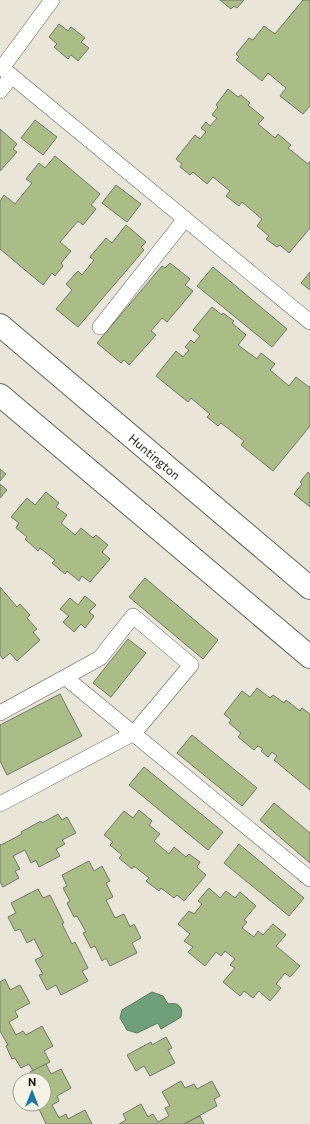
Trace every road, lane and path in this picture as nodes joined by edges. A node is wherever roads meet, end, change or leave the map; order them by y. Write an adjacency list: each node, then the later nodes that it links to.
1 (52, 0): 2 (lane)
2 (12, 76): 3 (lane); 4 (lane)
3 (0, 91)
4 (185, 219): 5 (lane); 7 (lane)
5 (310, 322)
6 (0, 325): 9 (street, Huntington)
7 (100, 326)
8 (0, 396): 10 (street)
9 (310, 588)
10 (310, 657)
11 (66, 678): 12 (lane); 13 (lane); 13 (lane)
12 (0, 713)
13 (134, 733): 14 (lane); 15 (lane)
14 (0, 804)
15 (310, 880)

